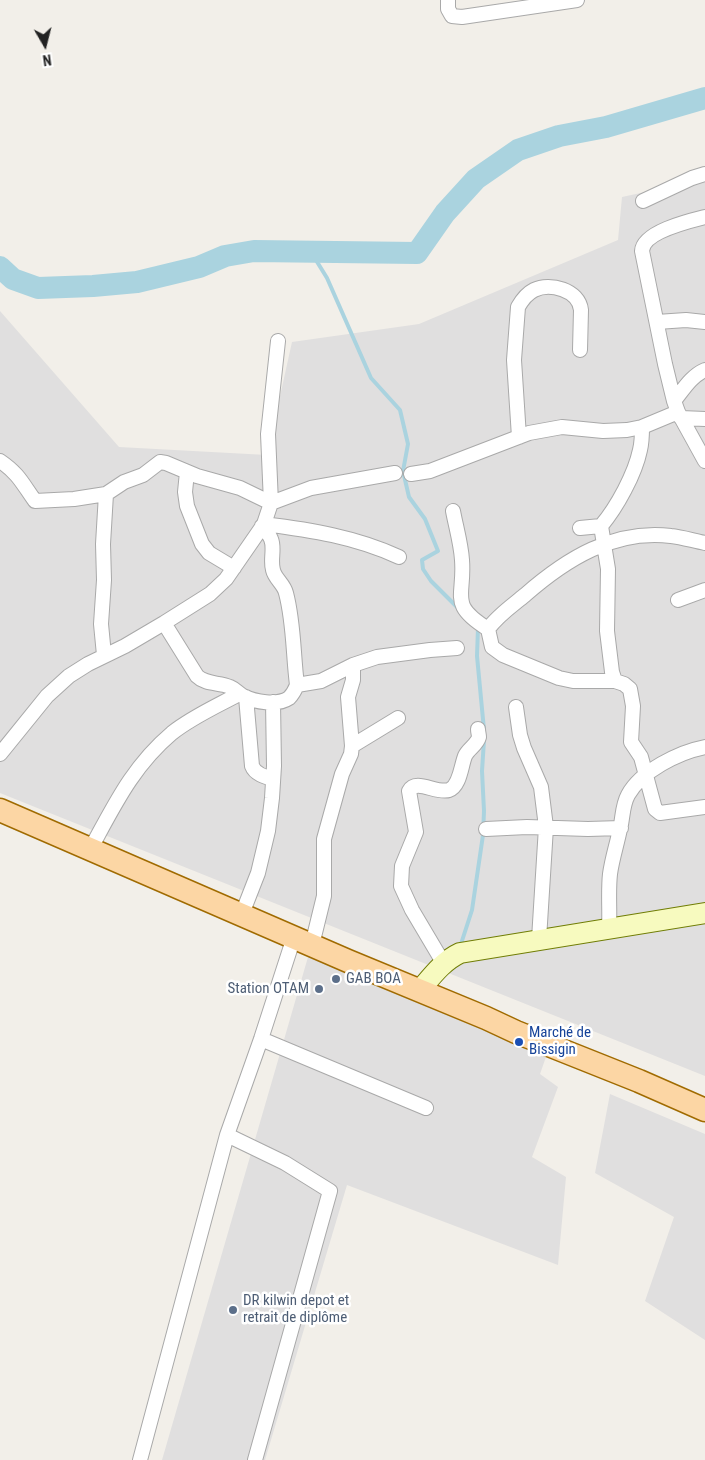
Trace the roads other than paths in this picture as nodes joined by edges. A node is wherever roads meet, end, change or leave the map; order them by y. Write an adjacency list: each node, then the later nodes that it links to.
1 (448, 0): 2 (street)
2 (577, 0)
3 (705, 174): 4 (street)
4 (643, 201)
5 (705, 217): 6 (street)
6 (657, 322): 7 (street); 11 (street)
7 (705, 322)
8 (278, 341): 21 (street)
9 (580, 350): 14 (street)
10 (705, 370): 11 (street)
11 (678, 410): 12 (street); 13 (street); 16 (street)
12 (705, 419)
13 (642, 426): 14 (street); 24 (street)
14 (519, 437): 19 (street)
15 (0, 461): 20 (street)
16 (705, 461)
17 (188, 472): 20 (street); 21 (street); 29 (street)
18 (395, 473): 21 (street)
19 (411, 474)
20 (106, 494): 35 (street)
21 (271, 503): 23 (street)
22 (453, 511): 33 (street)
23 (263, 525): 28 (street); 29 (street); 38 (street)
24 (602, 526): 25 (street); 27 (street)
25 (580, 528)
26 (705, 543): 27 (street)
27 (604, 545): 33 (street); 37 (street)
28 (399, 557)
29 (234, 568): 32 (street)
30 (705, 590): 31 (street)
31 (678, 600)
32 (164, 623): 35 (street); 39 (street)
33 (488, 628): 37 (street)
34 (457, 648): 36 (street)
35 (104, 655): 46 (street)
36 (353, 665): 38 (street); 44 (street)
37 (615, 681): 47 (street)
38 (297, 684): 40 (street)
39 (242, 695): 40 (street); 48 (street); 54 (street)
40 (273, 702): 48 (street)
41 (516, 707): 51 (street)
42 (398, 718): 44 (street)
43 (478, 729): 60 (street)
44 (352, 746): 59 (street)
45 (705, 747): 47 (street)
46 (0, 754)
47 (647, 775): 49 (street); 52 (street)
48 (273, 779): 56 (street)
49 (705, 807)
50 (0, 810): 54 (main road)
51 (546, 827): 52 (street); 53 (street); 58 (street)
52 (621, 828): 57 (street)
53 (486, 829)
54 (91, 848): 56 (main road)
55 (705, 913): 57 (street)
56 (242, 914): 59 (main road)
57 (609, 929): 58 (street)
58 (539, 939): 60 (street)
59 (303, 941): 61 (main road); 62 (street)
60 (444, 964): 61 (street)
61 (420, 990): 64 (main road)
62 (261, 1038): 63 (street); 65 (street)
63 (426, 1108)
64 (705, 1110)
65 (228, 1135): 66 (street); 67 (street)
66 (140, 1460)
67 (255, 1460)

